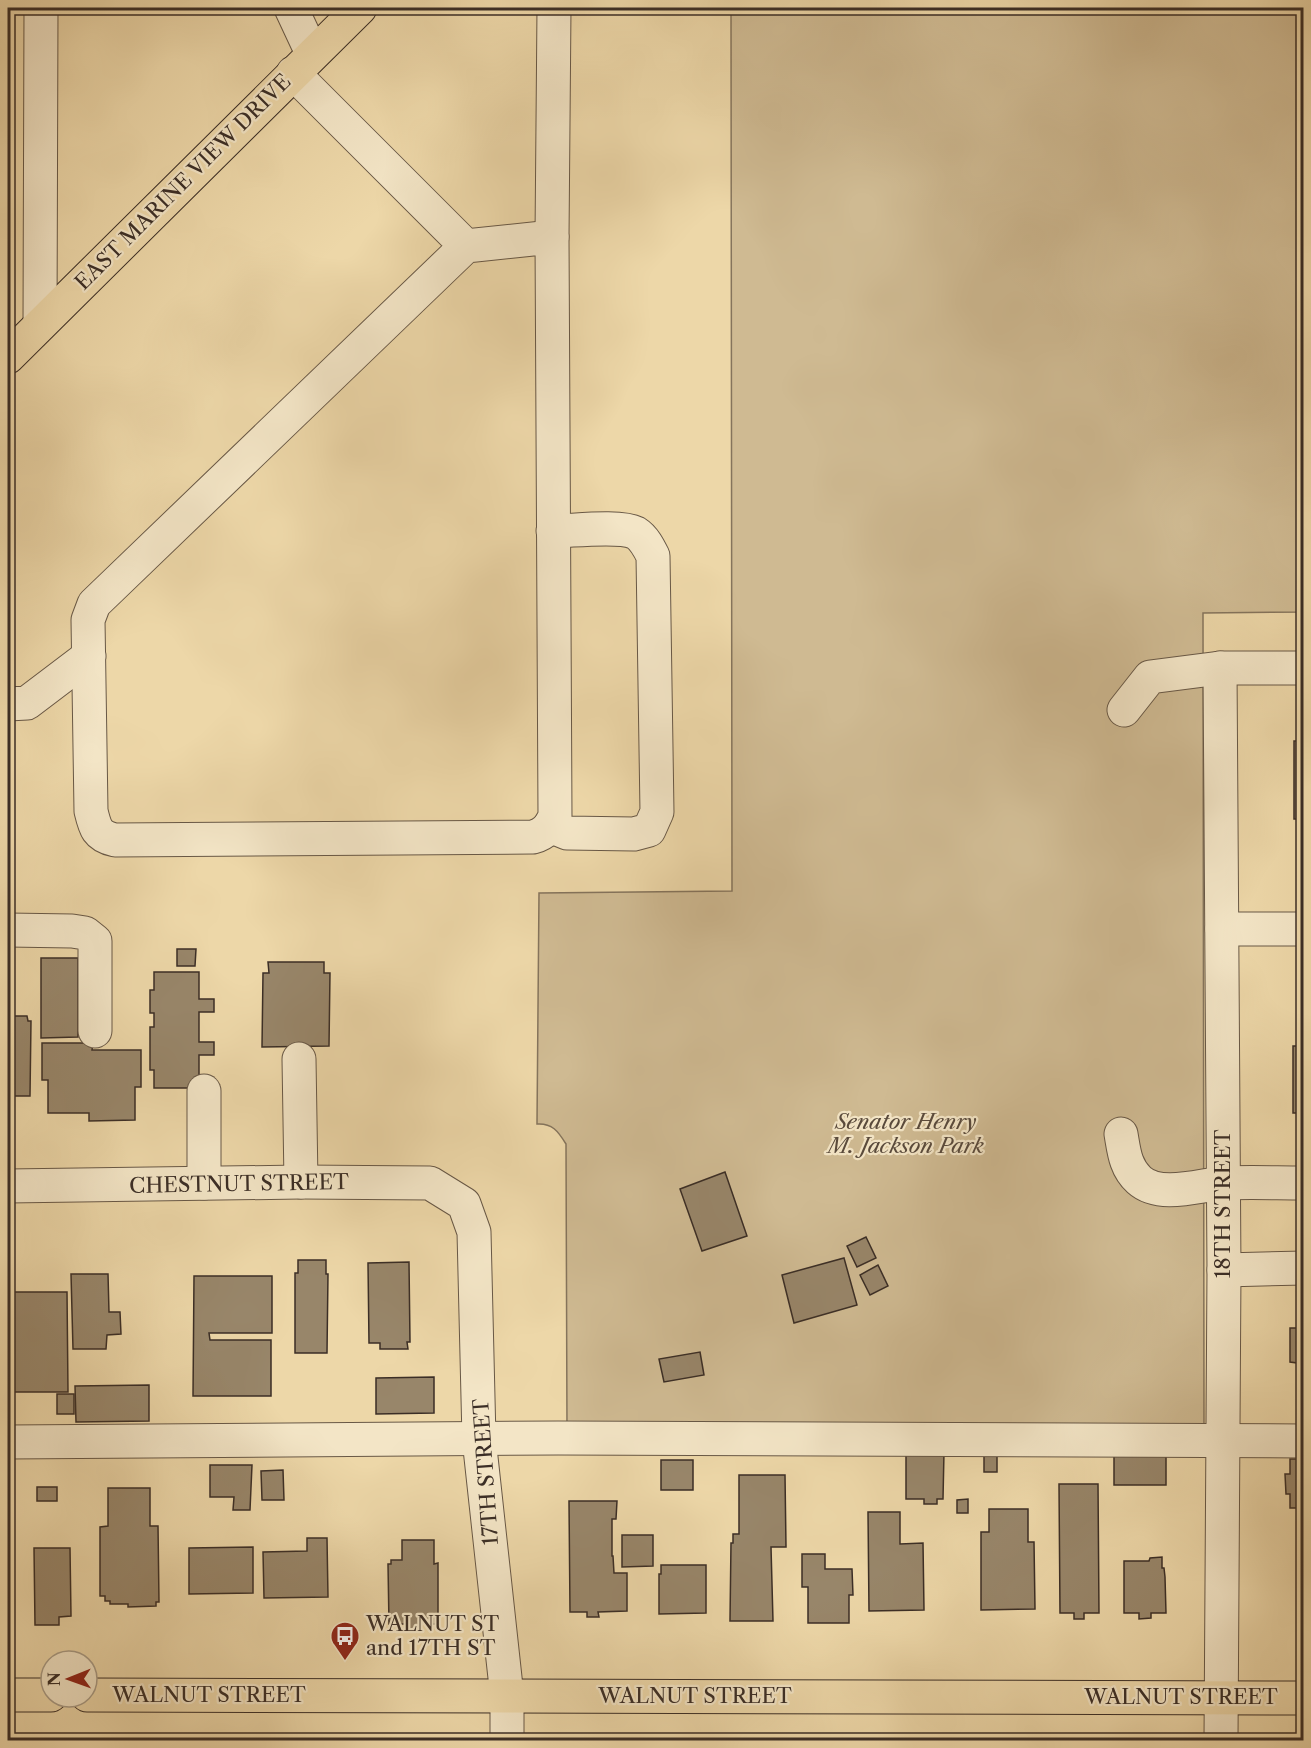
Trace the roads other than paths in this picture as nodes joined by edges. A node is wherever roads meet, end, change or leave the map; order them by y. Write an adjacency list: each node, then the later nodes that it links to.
1 (42, 8): 8 (street)
2 (291, 8): 5 (street)
3 (360, 8): 5 (main road, EAST MARINE VIEW DRIVE)
4 (554, 8): 6 (street)
5 (303, 63): 7 (street); 8 (main road, EAST MARINE VIEW DRIVE)
6 (552, 237): 7 (street); 10 (street)
7 (466, 246): 11 (street)
8 (40, 324): 9 (main road, EAST MARINE VIEW DRIVE)
9 (8, 357)
10 (553, 531): 16 (street); 16 (street)
11 (89, 656): 14 (street); 16 (street)
12 (1220, 668): 13 (street); 15 (street); 17 (street, 18TH STREET)
13 (1304, 668)
14 (8, 704)
15 (1124, 710)
16 (550, 826)
17 (1222, 929): 18 (street); 26 (street, 18TH STREET)
18 (1304, 929)
19 (8, 930): 20 (street)
20 (95, 1031)
21 (300, 1059): 24 (street)
22 (204, 1091): 25 (street)
23 (1121, 1134): 26 (street)
24 (301, 1182): 25 (street, CHESTNUT STREET); 29 (street, CHESTNUT STREET)
25 (204, 1183): 28 (street, CHESTNUT STREET)
26 (1223, 1183): 27 (street); 31 (street, 18TH STREET)
27 (1304, 1183)
28 (8, 1186)
29 (464, 1204): 32 (street, 17TH STREET)
30 (1304, 1268): 31 (street)
31 (1224, 1270): 33 (street, 18TH STREET)
32 (479, 1439): 33 (street); 35 (street); 39 (street, 17TH STREET)
33 (1222, 1441): 34 (street); 40 (street, 18TH STREET)
34 (1304, 1441)
35 (8, 1442)
36 (8, 1695): 37 (main road)
37 (39, 1695)
38 (99, 1695): 39 (main road, WALNUT STREET)
39 (507, 1696): 40 (main road, WALNUT STREET); 42 (street, 17TH STREET)
40 (1221, 1698): 41 (main road, WALNUT STREET); 43 (street, 18TH STREET)
41 (1304, 1698)
42 (507, 1740)
43 (1221, 1740)

